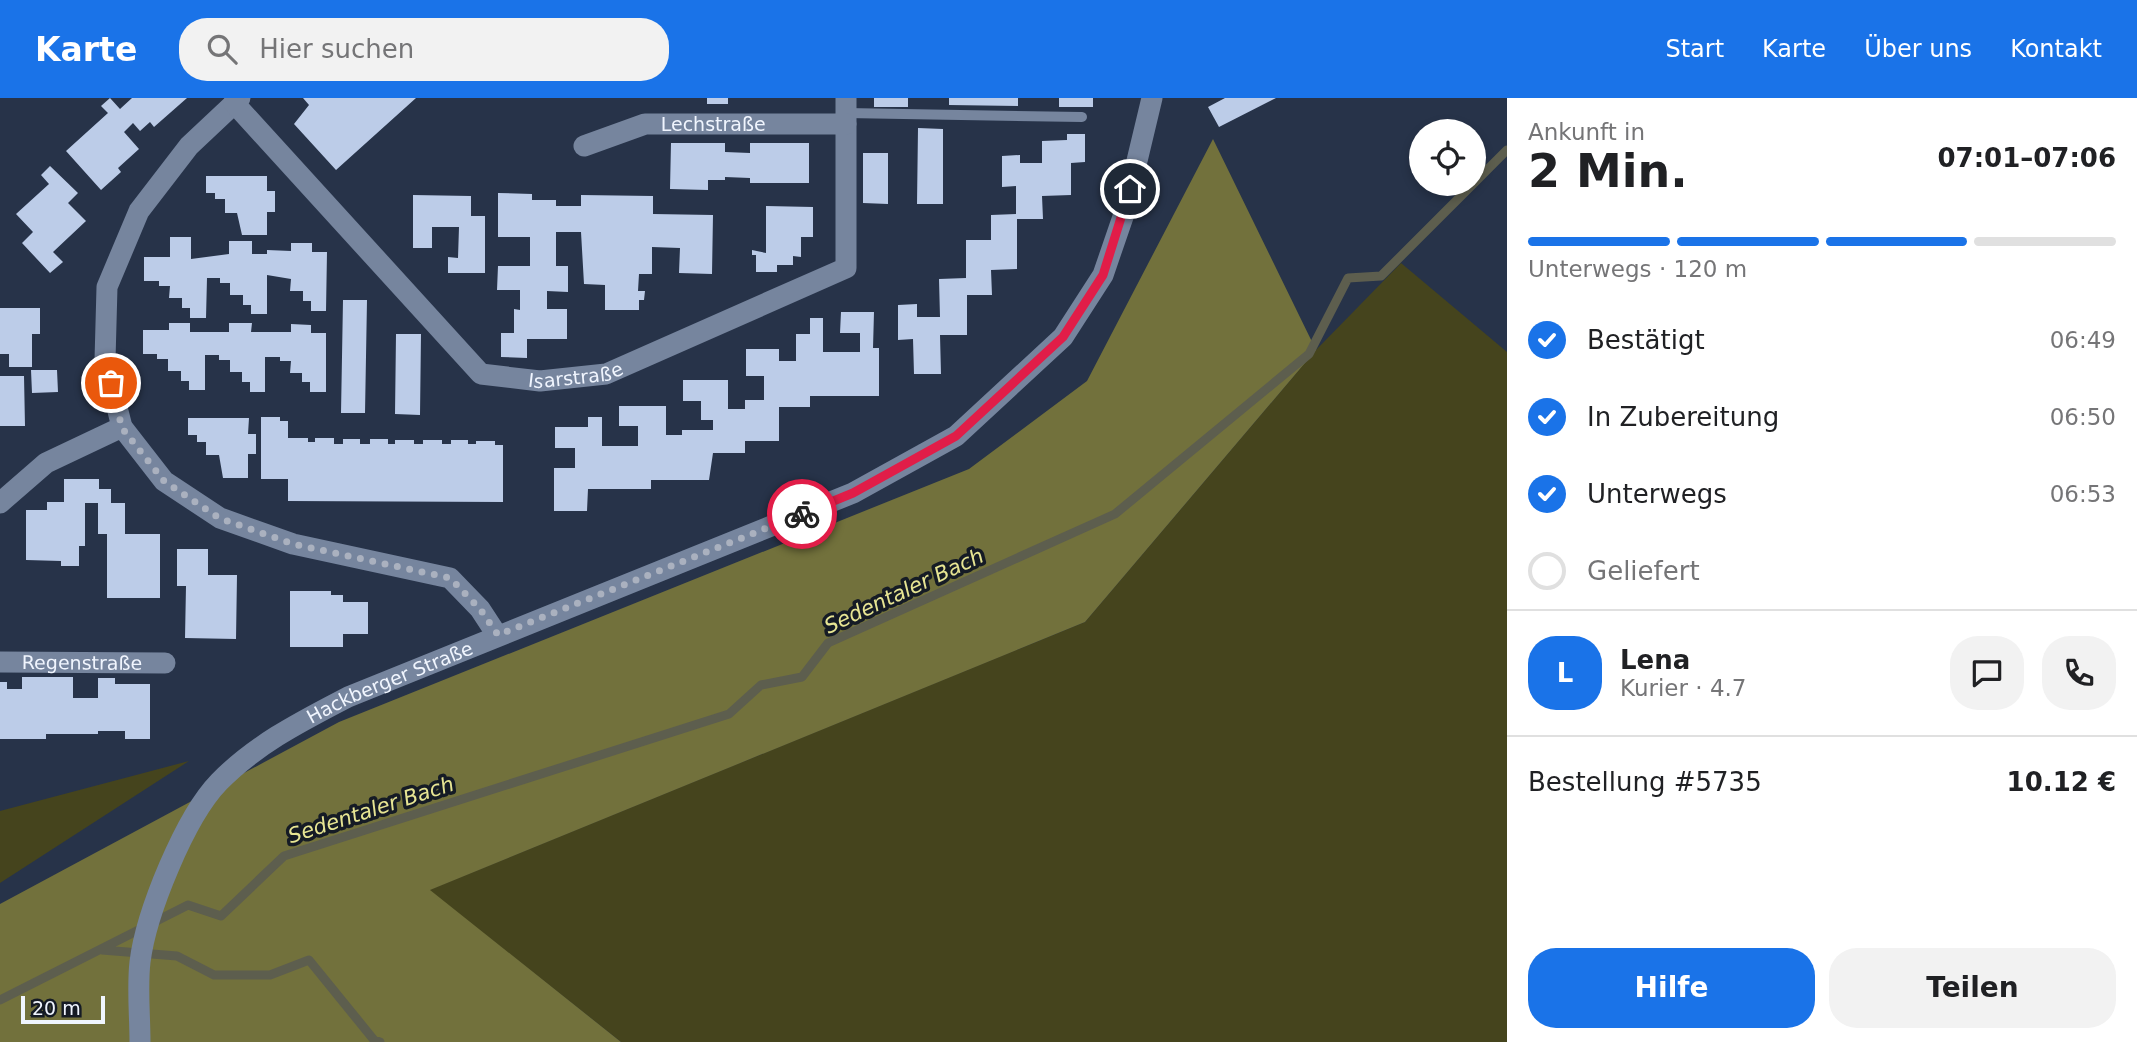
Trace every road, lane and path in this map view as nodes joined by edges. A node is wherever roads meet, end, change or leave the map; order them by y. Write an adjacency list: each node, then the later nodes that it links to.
1 (1152, 98): 8 (street, Hackberger Straße)
2 (237, 101): 3 (street, Isarstraße); 6 (street)
3 (846, 112): 4 (lane); 5 (street, Lechstraße)
4 (1082, 117)
5 (584, 146)
6 (122, 428): 7 (street); 8 (street)
7 (0, 503)
8 (498, 635): 11 (street, Hackberger Straße)
9 (0, 662): 10 (street, Regenstraße)
10 (165, 663)
11 (140, 1042)

